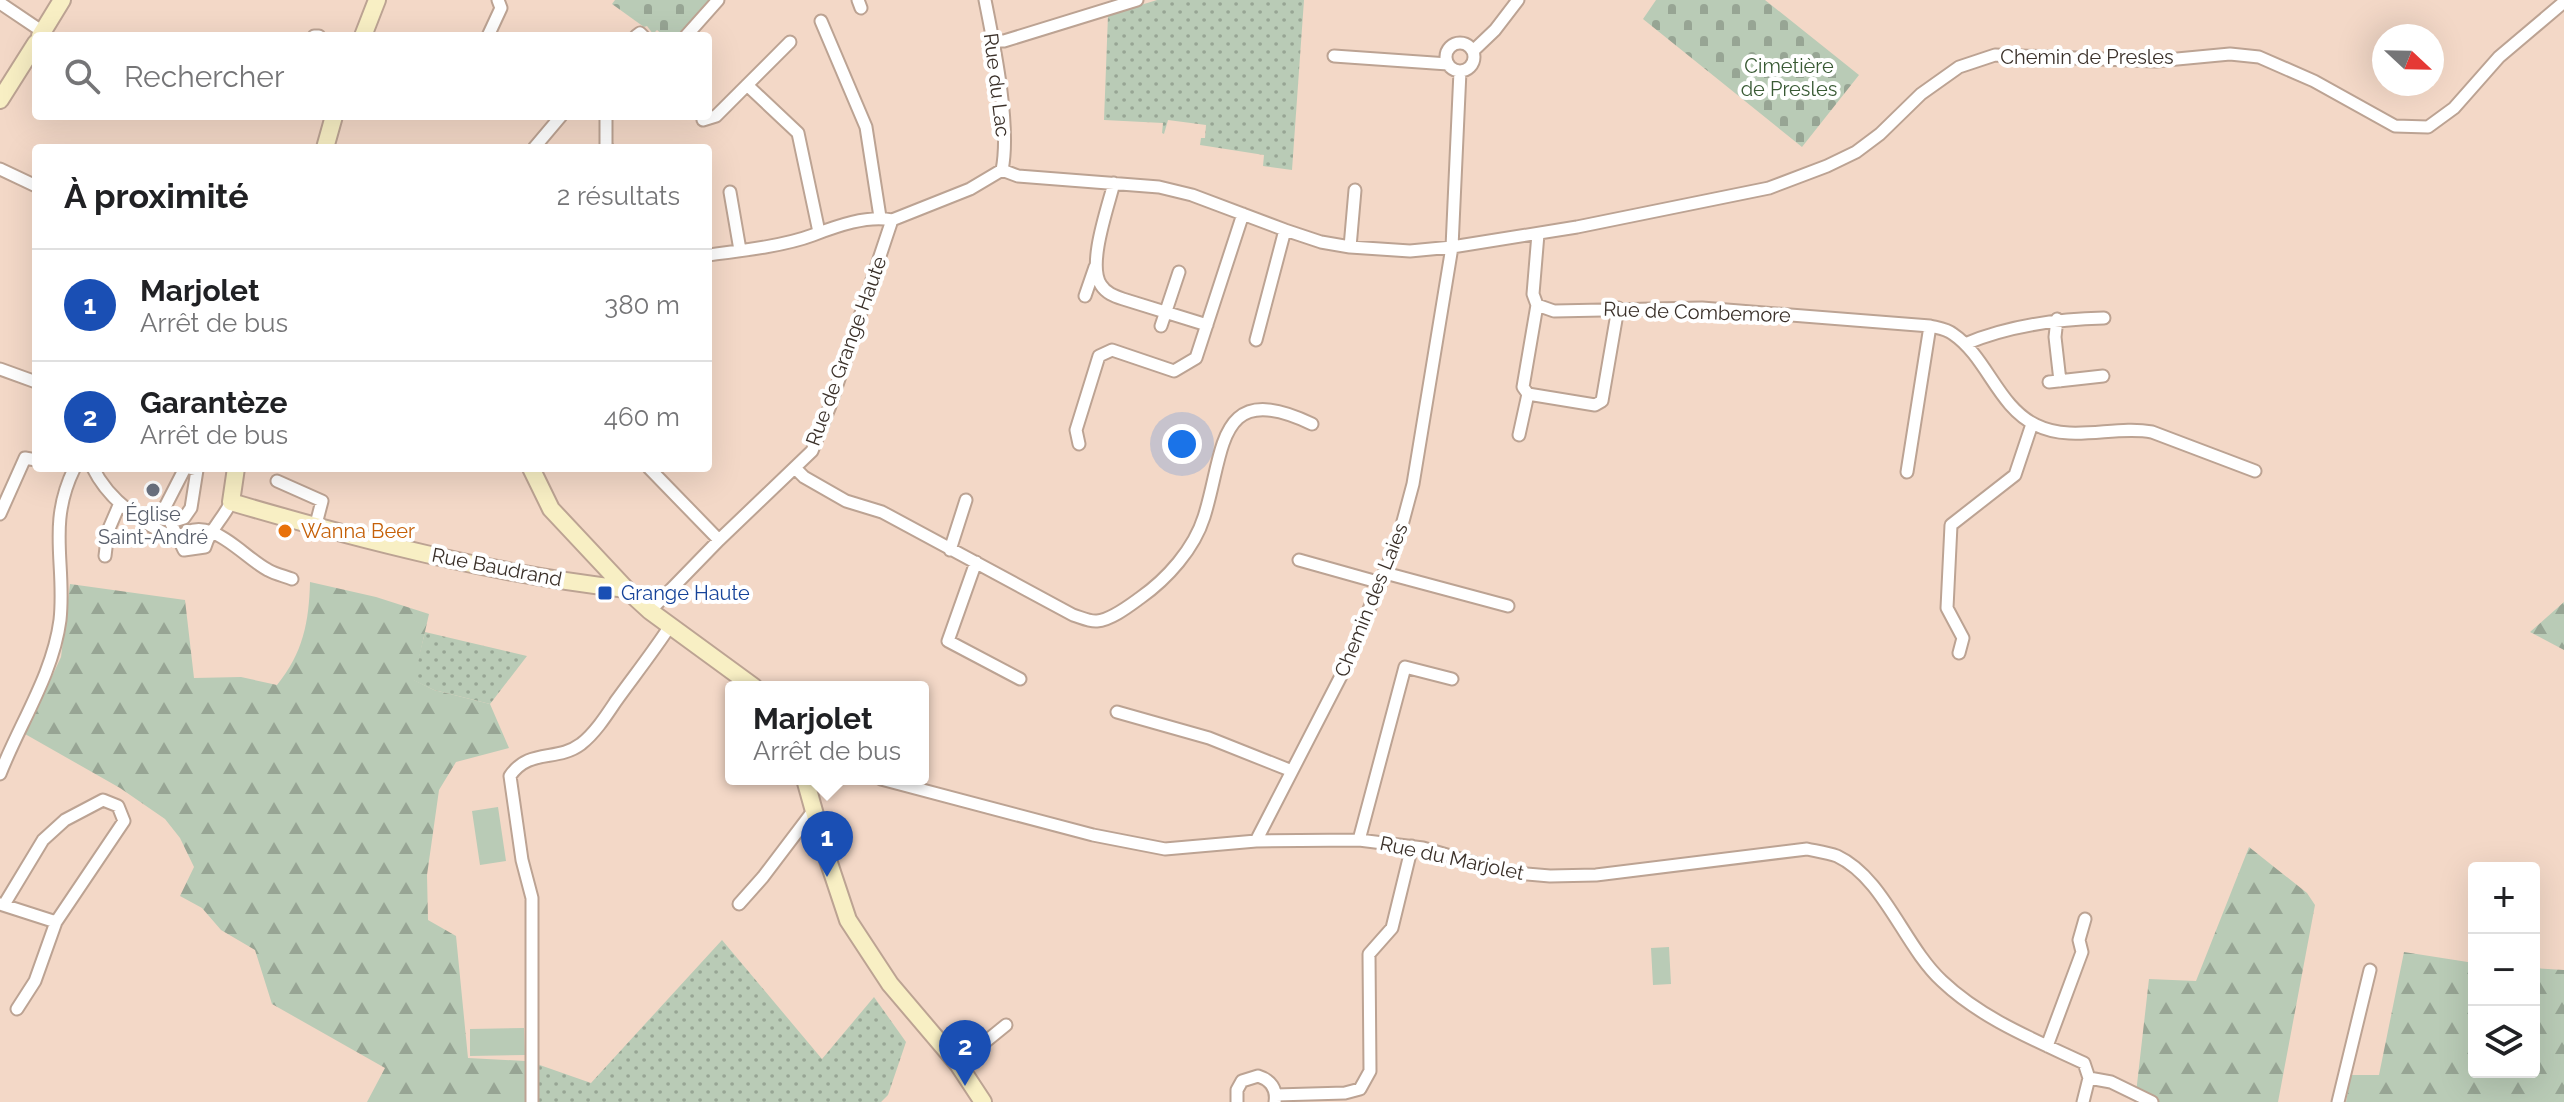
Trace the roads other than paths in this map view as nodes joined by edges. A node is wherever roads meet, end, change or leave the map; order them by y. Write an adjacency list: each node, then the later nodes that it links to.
1 (62, 0): 12 (street)
2 (377, 0): 13 (street)
3 (498, 0): 14 (street)
4 (718, 0): 15 (street)
5 (985, 0): 16 (street, Rue du Lac)
6 (1137, 0): 16 (street)
7 (1518, 0): 19 (street)
8 (2564, 2): 42 (street, Chemin de Presles)
9 (0, 3): 11 (street)
10 (821, 21): 39 (street)
11 (34, 32)
12 (43, 32)
13 (365, 32)
14 (490, 32)
15 (690, 32)
16 (992, 41): 33 (street, Rue du Lac)
17 (790, 42): 23 (street)
18 (32, 50): 24 (street)
19 (1473, 51): 21 (street); 22 (street)
20 (1334, 56): 21 (street)
21 (1448, 64): 22 (street)
22 (1460, 71): 44 (street, Chemin des Laies)
23 (747, 85): 25 (street); 41 (street)
24 (0, 100)
25 (712, 117)
26 (333, 120): 29 (street)
27 (558, 120): 30 (street)
28 (606, 120): 31 (street)
29 (326, 144)
30 (537, 144)
31 (606, 144)
32 (0, 169): 35 (street)
33 (1002, 170): 34 (street, Chemin de Presles); 39 (street)
34 (1114, 183): 38 (street, Chemin de Presles); 47 (street)
35 (32, 184)
36 (1355, 190): 43 (street)
37 (730, 192): 45 (street)
38 (1243, 214): 40 (street, Chemin de Presles); 55 (street)
39 (886, 219): 41 (street); 69 (street, Rue de Grange Haute)
40 (1285, 230): 43 (street, Chemin de Presles); 58 (street)
41 (819, 232): 45 (street)
42 (1538, 234): 44 (street, Chemin de Presles); 50 (street)
43 (1350, 247): 44 (street, Chemin de Presles)
44 (1452, 247): 94 (street, Chemin des Laies)
45 (740, 250): 46 (street)
46 (712, 254)
47 (1095, 267): 49 (street); 52 (street)
48 (1179, 272): 52 (street)
49 (1085, 296)
50 (1537, 305): 51 (street, Rue de Combemore); 63 (street)
51 (1618, 308): 57 (street, Rue de Combemore); 63 (street)
52 (1166, 312): 55 (street); 56 (street)
53 (2104, 318): 54 (street)
54 (2057, 319): 59 (street); 61 (street)
55 (1207, 325): 67 (street)
56 (1161, 326)
57 (1930, 326): 59 (street, Rue de Combemore); 78 (street)
58 (1256, 340)
59 (1965, 344): 65 (street, Rue de Combemore)
60 (0, 369): 62 (street)
61 (2103, 376)
62 (32, 381)
63 (1528, 394): 66 (street)
64 (1312, 424): 92 (street)
65 (2032, 424): 70 (street); 101 (street)
66 (1519, 435)
67 (1079, 444)
68 (30, 459): 83 (street)
69 (795, 468): 88 (street, Rue de Grange Haute); 89 (street)
70 (2255, 471)
71 (72, 472): 107 (street)
72 (96, 472): 82 (street)
73 (185, 472): 84 (street)
74 (197, 472): 84 (street)
75 (235, 472): 81 (street)
76 (533, 472): 93 (street)
77 (653, 472): 88 (street)
78 (1907, 472)
79 (277, 481): 85 (street)
80 (966, 500): 89 (street)
81 (231, 502): 85 (street, Rue Baudrand); 86 (street)
82 (120, 503): 87 (street); 90 (street)
83 (0, 514)
84 (171, 522): 87 (street)
85 (316, 524): 96 (street, Rue Baudrand)
86 (210, 531): 87 (street); 87 (street); 95 (street)
87 (177, 539)
88 (719, 540): 99 (street, Rue de Grange Haute)
89 (950, 550): 92 (street)
90 (105, 556)
91 (1299, 560): 94 (street)
92 (976, 562): 102 (street)
93 (602, 566): 96 (street); 97 (street)
94 (1383, 578): 98 (street); 106 (street, Chemin des Laies)
95 (292, 579)
96 (585, 584): 97 (street, Rue Baudrand)
97 (626, 589): 99 (street)
98 (1508, 606)
99 (650, 611): 100 (street)
100 (670, 626): 104 (street); 125 (street)
101 (1959, 653)
102 (1020, 679)
103 (1452, 679): 111 (street)
104 (746, 681)
105 (1117, 712): 106 (street)
106 (1292, 771): 112 (street, Chemin des Laies)
107 (0, 774)
108 (806, 785): 110 (street)
109 (904, 785): 112 (street, Rue du Marjolet)
110 (813, 811): 115 (street); 122 (street)
111 (1359, 840): 112 (street, Rue du Marjolet); 113 (street, Rue du Marjolet)
112 (1256, 841)
113 (1412, 846): 121 (street, Rue du Marjolet); 124 (street)
114 (2, 903): 117 (street); 117 (street)
115 (739, 904)
116 (2085, 919): 121 (street)
117 (56, 922): 119 (street)
118 (2370, 970): 130 (street)
119 (17, 1009)
120 (1006, 1025): 122 (street)
121 (2047, 1046): 123 (street, Rue du Marjolet)
122 (958, 1064): 126 (street)
123 (2089, 1078): 128 (street); 129 (street, Rue du Marjolet)
124 (1275, 1099): 127 (street)
125 (532, 1102)
126 (983, 1102)
127 (1237, 1102)
128 (2083, 1102)
129 (2152, 1102)
130 (2338, 1102)

